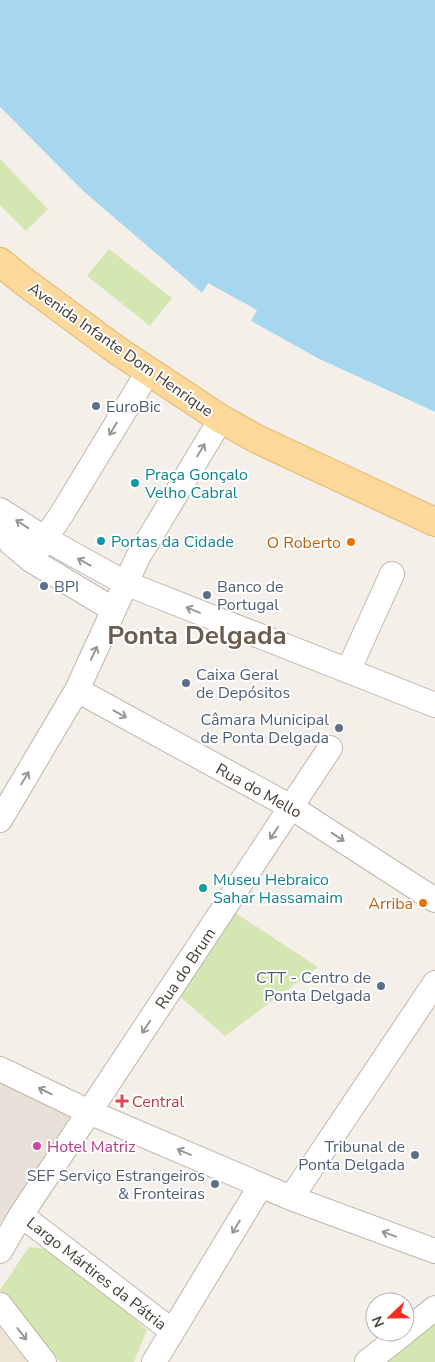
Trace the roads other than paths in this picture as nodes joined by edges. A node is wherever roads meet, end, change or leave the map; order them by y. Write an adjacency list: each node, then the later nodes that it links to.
1 (0, 262): 2 (main road, Avenida Infante Dom Henrique)
2 (148, 372): 3 (main road, Avenida Infante Dom Henrique); 7 (street, one-way to 7)
3 (221, 419): 5 (main road, Avenida Infante Dom Henrique); 10 (street, one-way to 3)
4 (0, 510): 7 (street, one-way to 4)
5 (435, 522)
6 (0, 528): 8 (street)
7 (44, 538): 8 (street); 10 (street, one-way to 7)
8 (31, 560): 11 (street)
9 (392, 574): 12 (street)
10 (125, 583): 11 (street); 12 (street, one-way to 10)
11 (114, 610): 13 (street, one-way to 11)
12 (348, 671): 14 (street)
13 (78, 690): 16 (street, Rua do Mello, one-way to 16); 17 (street, one-way to 13)
14 (435, 705)
15 (330, 748): 16 (street, Rua do Brum)
16 (291, 807): 18 (street, Rua do Mello, one-way to 18); 21 (street, Rua do Brum, one-way to 21)
17 (0, 820)
18 (435, 900)
19 (435, 983): 23 (street)
20 (0, 1069): 21 (street, one-way to 20)
21 (89, 1112): 22 (street, one-way to 21); 24 (street, Rua do Brum)
22 (261, 1185): 23 (street); 30 (street, one-way to 30)
23 (291, 1198): 26 (street, one-way to 23)
24 (21, 1215): 25 (street, Rua do Brum); 30 (street, Largo Mártires da Pátria)
25 (0, 1251)
26 (435, 1251)
27 (0, 1305): 32 (street, one-way to 32)
28 (435, 1308): 29 (street)
29 (415, 1324)
30 (172, 1331): 33 (street)
31 (392, 1342): 34 (street)
32 (44, 1362)
33 (154, 1362)
34 (367, 1362)

